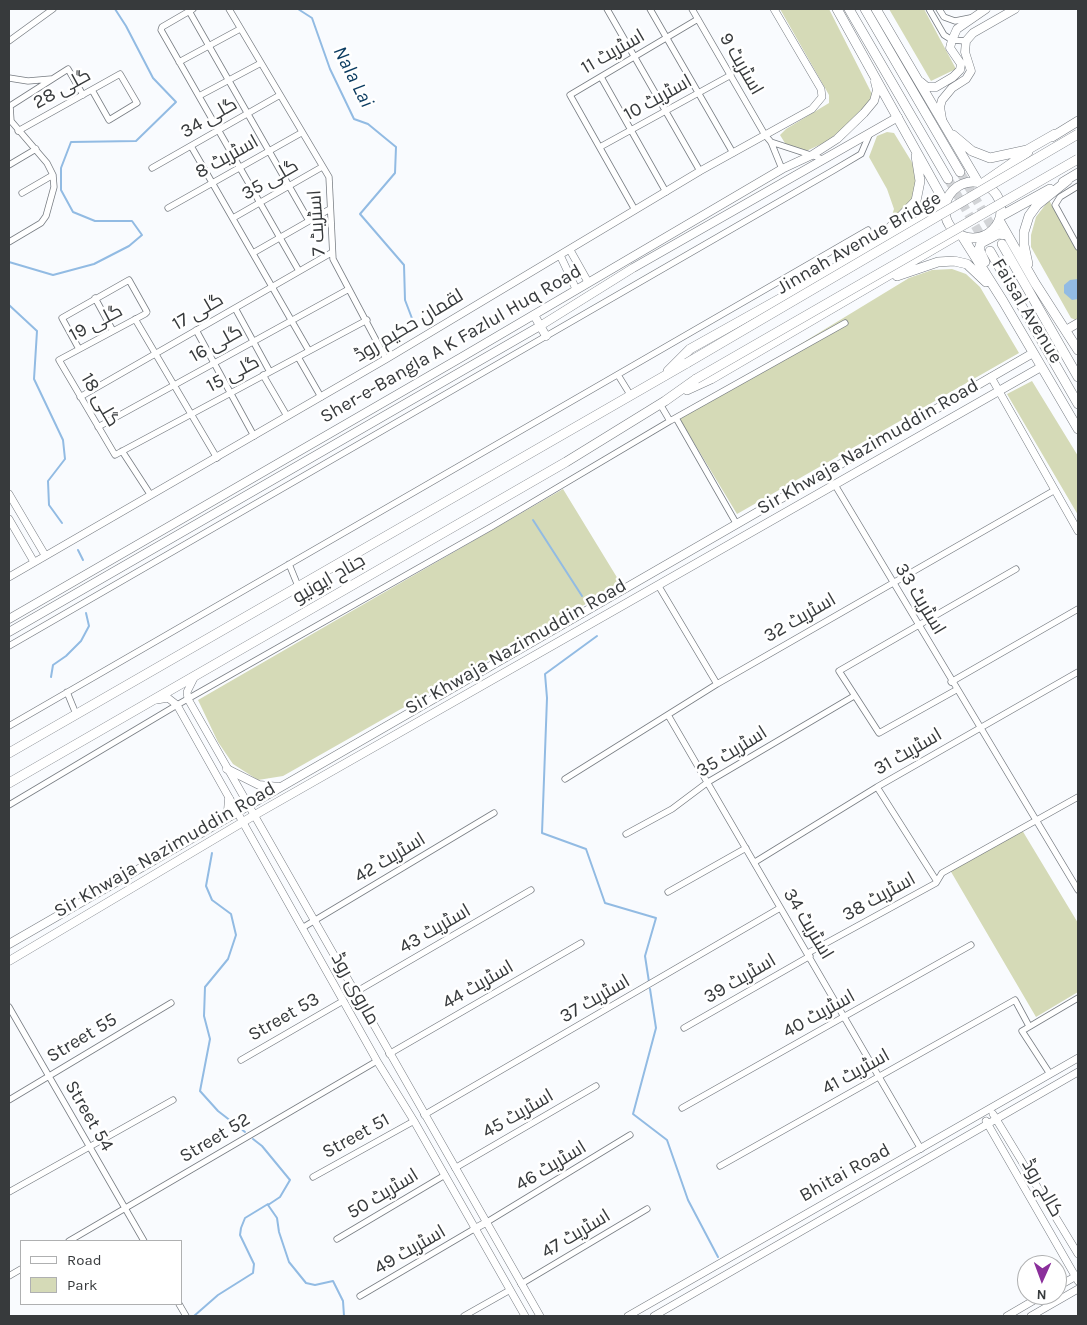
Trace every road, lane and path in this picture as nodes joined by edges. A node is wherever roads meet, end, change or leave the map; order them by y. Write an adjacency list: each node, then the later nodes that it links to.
1 (53, 9): 21 (street)
2 (229, 9): 18 (street, اسٹریٹ 7)
3 (607, 9): 24 (street)
4 (650, 9): 19 (street)
5 (692, 9): 17 (street, اسٹریٹ 9)
6 (774, 9): 54 (street, لقمان حکیم روڈ)
7 (836, 9): 27 (main road)
8 (849, 9): 76 (main road)
9 (865, 9): 73 (main road)
10 (876, 9): 33 (main road)
11 (929, 9): 20 (street)
12 (939, 9): 16 (street)
13 (986, 9): 16 (main road)
14 (1015, 9): 22 (main road)
15 (191, 10): 23 (street); 25 (street)
16 (970, 18): 20 (main road)
17 (698, 19): 19 (street, اسٹریٹ 11); 28 (street, اسٹریٹ 9)
18 (240, 29): 23 (street); 26 (street, اسٹریٹ 7)
19 (667, 38): 24 (street, اسٹریٹ 11); 39 (street)
20 (952, 40): 22 (street); 34 (main road)
21 (9, 41)
22 (966, 41): 35 (main road)
23 (208, 46): 25 (street); 32 (street)
24 (635, 56): 29 (street, اسٹریٹ 11); 41 (street)
25 (179, 62): 40 (street)
26 (261, 63): 32 (street); 38 (street, اسٹریٹ 7)
27 (873, 72): 43 (main road); 64 (main road, Sher-e-Bangla A K Fazlul Huq Road)
28 (732, 75): 39 (street, اسٹریٹ 10); 54 (street, اسٹریٹ 9)
29 (601, 76): 49 (street); 59 (street, اسٹریٹ 11)
30 (9, 78): 31 (street)
31 (51, 79): 37 (street); 44 (street)
32 (228, 80): 40 (street); 42 (street)
33 (917, 80): 34 (main road); 46 (main road)
34 (946, 81): 35 (main road)
35 (952, 88): 46 (main road)
36 (92, 90): 36 (street, گلی 28); 37 (street, گلی 28)
37 (83, 95): 47 (street, گلی 28)
38 (280, 95): 42 (street, گلی 34); 51 (street, اسٹریٹ 7)
39 (697, 95): 41 (street, اسٹریٹ 10); 63 (street)
40 (198, 96): 48 (street)
41 (665, 112): 49 (street, اسٹریٹ 10); 72 (street)
42 (247, 114): 48 (street, گلی 34); 61 (street)
43 (898, 117): 50 (main road, Sher-e-Bangla A K Fazlul Huq Road); 57 (main road)
44 (11, 119): 47 (street)
45 (1078, 121): 52 (main road)
46 (944, 124): 52 (main road); 55 (main road)
47 (18, 130): 60 (street)
48 (218, 130): 58 (street, گلی 34); 68 (street)
49 (632, 130): 59 (street, اسٹریٹ 10); 83 (street)
50 (870, 131): 65 (main road, Sher-e-Bangla A K Fazlul Huq Road); 125 (street)
51 (301, 132): 61 (street, اسٹریٹ 8); 69 (street, اسٹریٹ 7)
52 (1055, 134): 78 (main road)
53 (1078, 134): 142 (main road, Jinnah Avenue Bridge, bridge)
54 (764, 135): 56 (street, اسٹریٹ 9); 63 (street, لقمان حکیم روڈ)
55 (953, 141): 62 (main road); 78 (main road)
56 (771, 142): 64 (street); 71 (street)
57 (913, 144): 62 (main road); 100 (main road)
58 (191, 146): 70 (street, گلی 34); 79 (street)
59 (600, 147): 88 (street)
60 (36, 149): 67 (street); 75 (street)
61 (268, 151): 68 (street, اسٹریٹ 8); 80 (street)
62 (918, 152): 85 (main road)
63 (733, 153): 72 (street, لقمان حکیم روڈ)
64 (812, 155): 65 (street); 71 (main road, Sher-e-Bangla A K Fazlul Huq Road)
65 (823, 159): 121 (main road, Sher-e-Bangla A K Fazlul Huq Road)
66 (1078, 159): 149 (main road, Jinnah Avenue Bridge, bridge)
67 (9, 165)
68 (240, 167): 79 (street, اسٹریٹ 8); 84 (street)
69 (322, 167): 80 (street, گلی 35); 87 (street, اسٹریٹ 7)
70 (152, 168)
71 (782, 169): 106 (main road, Sher-e-Bangla A K Fazlul Huq Road)
72 (700, 172): 83 (street, لقمان حکیم روڈ)
73 (960, 172)
74 (1078, 173): 77 (main road)
75 (52, 176): 82 (street); 96 (street)
76 (948, 179)
77 (1068, 180): 90 (main road); 108 (main road)
78 (981, 182): 85 (main road); 90 (main road)
79 (212, 183): 86 (street, اسٹریٹ 8); 89 (street)
80 (289, 186): 84 (street, گلی 35); 91 (street)
81 (1078, 186): 98 (street)
82 (22, 192)
83 (666, 192): 88 (street, لقمان حکیم روڈ)
84 (260, 203): 89 (street, گلی 35); 95 (street)
85 (945, 204): 94 (main road); 100 (main road)
86 (168, 208)
87 (330, 209): 91 (street); 103 (street, اسٹریٹ 7)
88 (636, 210): 99 (street, لقمان حکیم روڈ)
89 (233, 218): 102 (street)
90 (1000, 218): 93 (main road, Faisal Avenue); 94 (main road)
91 (309, 221): 95 (street)
92 (868, 230): 139 (street)
93 (1007, 234): 108 (main road, Faisal Avenue); 113 (main road)
94 (960, 235): 107 (main road); 113 (main road, Faisal Avenue)
95 (280, 238): 102 (street); 105 (street)
96 (9, 242)
97 (1002, 244): 141 (main road)
98 (1078, 247)
99 (570, 250): 104 (street, لقمان حکیم روڈ); 106 (street)
100 (864, 250): 142 (main road)
101 (990, 251): 150 (main road)
102 (253, 253): 109 (street)
103 (331, 253): 105 (street, گلی 17); 110 (street, اسٹریٹ 7)
104 (560, 256): 111 (street); 133 (street, لقمان حکیم روڈ)
105 (299, 271): 109 (street, گلی 17)
106 (588, 282): 111 (main road, Sher-e-Bangla A K Fazlul Huq Road)
107 (880, 282): 113 (main road); 149 (main road)
108 (1035, 284): 123 (main road, Faisal Avenue)
109 (272, 286): 114 (street, گلی 17); 117 (street)
110 (349, 288): 117 (street, گلی 16); 118 (street, اسٹریٹ 7)
111 (576, 289): 115 (main road, Sher-e-Bangla A K Fazlul Huq Road)
112 (95, 298): 116 (street, گلی 19); 124 (street); 128 (street)
113 (1003, 301): 131 (main road, Faisal Avenue)
114 (234, 308): 122 (street, گلی 17); 126 (street)
115 (534, 315): 121 (main road); 161 (main road, Sher-e-Bangla A K Fazlul Huq Road)
116 (135, 319): 124 (street, گلی 19); 130 (street)
117 (292, 320): 126 (street, گلی 16); 129 (street)
118 (367, 320): 129 (street, گلی 15); 133 (street, اسٹریٹ 7)
119 (844, 323): 153 (street)
120 (1078, 323): 123 (main road)
121 (540, 326): 125 (main road); 163 (main road, Sher-e-Bangla A K Fazlul Huq Road)
122 (196, 330): 130 (street, گلی 17); 135 (street)
123 (1066, 330): 127 (main road, Faisal Avenue)
124 (113, 331): 128 (street, گلی 19)
125 (546, 336): 168 (street)
126 (253, 342): 135 (street, گلی 16); 137 (street)
127 (1077, 344)
128 (79, 349): 134 (street, گلی 19)
129 (309, 351): 132 (street, گلی 15)
130 (156, 353): 143 (street); 147 (street, گلی 17)
131 (1033, 353): 136 (main road, Faisal Avenue); 140 (main road, Sir Khwaja Nazimuddin Road)
132 (298, 357): 137 (street, گلی 15); 148 (street)
133 (386, 359): 148 (street, لقمان حکیم روڈ)
134 (59, 360): 147 (street, گلی 18)
135 (214, 363): 143 (street, گلی 16); 145 (street)
136 (1041, 367): 144 (main road, Sir Khwaja Nazimuddin Road); 156 (main road, Faisal Avenue)
137 (270, 372): 138 (street, گلی 15)
138 (263, 375): 145 (street, گلی 15); 152 (street)
139 (618, 375): 146 (street); 175 (street)
140 (991, 377): 144 (street); 167 (main road, Sir Khwaja Nazimuddin Road)
141 (1078, 377)
142 (657, 381): 146 (main road, جناح ایونیو)
143 (174, 385): 151 (street); 155 (street, گلی 16)
144 (998, 391): 162 (main road, Sir Khwaja Nazimuddin Road); 164 (street)
145 (230, 393): 151 (street, گلی 15); 157 (street)
146 (631, 396): 180 (main road, جناح ایونیو)
147 (80, 397): 155 (street, گلی 18)
148 (321, 397): 152 (street, لقمان حکیم روڈ)
149 (662, 403): 154 (street); 189 (main road, جناح ایونیو)
150 (1078, 404)
151 (192, 414): 158 (street, گلی 15); 160 (street)
152 (287, 416): 157 (street, لقمان حکیم روڈ)
153 (676, 418): 154 (street); 171 (street)
154 (670, 421): 195 (street)
155 (98, 427): 159 (street, گلی 18)
156 (1078, 429)
157 (254, 436): 160 (street, لقمان حکیم روڈ)
158 (122, 451): 159 (street, گلی 15); 166 (street)
159 (115, 455)
160 (217, 458): 166 (street, لقمان حکیم روڈ)
161 (253, 478): 163 (main road); 181 (main road, Sher-e-Bangla A K Fazlul Huq Road)
162 (835, 485): 169 (main road, Sir Khwaja Nazimuddin Road); 178 (street, اسٹریٹ 33)
163 (258, 488): 168 (street); 183 (main road, Sher-e-Bangla A K Fazlul Huq Road)
164 (1055, 490): 172 (street); 178 (street, اسٹریٹ 32)
165 (9, 494): 173 (street)
166 (150, 494): 173 (street, لقمان حکیم روڈ)
167 (786, 495): 169 (main road); 171 (main road, Sir Khwaja Nazimuddin Road)
168 (263, 499): 187 (street)
169 (795, 508): 179 (main road, Sir Khwaja Nazimuddin Road)
170 (9, 519): 174 (street)
171 (736, 523): 207 (main road, Sir Khwaja Nazimuddin Road)
172 (1078, 531)
173 (45, 555): 174 (street, لقمان حکیم روڈ)
174 (34, 562): 177 (street, لقمان حکیم روڈ)
175 (289, 564): 180 (street); 193 (street)
176 (1016, 569): 185 (street)
177 (9, 577)
178 (892, 583): 185 (street, اسٹریٹ 33); 191 (street, اسٹریٹ 32)
179 (658, 585): 191 (street); 215 (main road, Sir Khwaja Nazimuddin Road)
180 (298, 586): 198 (main road, جناح ایونیو)
181 (30, 607): 183 (main road); 184 (main road, Sher-e-Bangla A K Fazlul Huq Road)
182 (1078, 609): 190 (street)
183 (37, 616): 186 (main road, Sher-e-Bangla A K Fazlul Huq Road)
184 (9, 619)
185 (919, 625): 190 (street, اسٹریٹ 33); 194 (street)
186 (9, 632)
187 (9, 646)
188 (1078, 672): 201 (street, اسٹریٹ 31)
189 (194, 677): 195 (street); 196 (main road, جناح ایونیو)
190 (952, 682): 192 (street, اسٹریٹ 33)
191 (717, 684): 199 (street, اسٹریٹ 32)
192 (956, 690): 194 (street); 201 (street, اسٹریٹ 33)
193 (67, 692): 198 (street); 200 (street)
194 (854, 696): 205 (street, اسٹریٹ 35)
195 (188, 699): 197 (street); 203 (street, ماروی روڈ)
196 (147, 702): 197 (street); 206 (main road, جناح ایونیو)
197 (176, 705): 210 (street, ماروی روڈ); 211 (street)
198 (76, 714): 202 (main road, جناح ایونیو)
199 (668, 715): 204 (street, اسٹریٹ 32); 205 (street, اسٹریٹ 34)
200 (9, 726)
201 (979, 728): 208 (street, اسٹریٹ 31); 216 (street, اسٹریٹ 33)
202 (9, 753)
203 (227, 769): 207 (main road); 212 (street, ماروی روڈ)
204 (564, 778)
205 (708, 782): 219 (street, اسٹریٹ 35); 220 (street, اسٹریٹ 34)
206 (9, 783)
207 (279, 787): 212 (main road, Sir Khwaja Nazimuddin Road)
208 (877, 787): 221 (street, اسٹریٹ 31); 222 (street)
209 (1078, 797): 216 (street, اسٹریٹ 38)
210 (229, 799): 213 (street, ماروی روڈ); 217 (main road)
211 (9, 805)
212 (247, 805): 213 (main road, Sir Khwaja Nazimuddin Road); 215 (street, ماروی روڈ)
213 (236, 811): 217 (main road, Sir Khwaja Nazimuddin Road); 218 (street, ماروی روڈ)
214 (494, 813): 227 (street, اسٹریٹ 42)
215 (253, 816): 218 (main road, Sir Khwaja Nazimuddin Road); 227 (street, ماروی روڈ)
216 (1036, 819): 222 (street, اسٹریٹ 38); 224 (street, اسٹریٹ 33)
217 (218, 822): 230 (main road, Sir Khwaja Nazimuddin Road)
218 (242, 822): 228 (street, ماروی روڈ); 233 (main road, Sir Khwaja Nazimuddin Road)
219 (626, 834)
220 (746, 848): 221 (street, اسٹریٹ 34); 225 (street)
221 (755, 862): 226 (street, اسٹریٹ 34)
222 (936, 880): 232 (street, اسٹریٹ 38)
223 (531, 890): 234 (street, اسٹریٹ 43)
224 (1078, 890)
225 (668, 892)
226 (780, 908): 232 (street, اسٹریٹ 34); 256 (street, اسٹریٹ 37)
227 (313, 921): 228 (street, اسٹریٹ 42); 234 (street, ماروی روڈ)
228 (302, 928): 236 (street, ماروی روڈ)
229 (581, 943): 242 (street, اسٹریٹ 44)
230 (9, 944)
231 (971, 945): 239 (street, اسٹریٹ 40)
232 (809, 955): 239 (street, اسٹریٹ 34); 241 (street, اسٹریٹ 39)
233 (9, 961)
234 (354, 993): 236 (street); 242 (street, ماروی روڈ)
235 (1078, 998): 240 (street)
236 (343, 1000): 244 (street, Street 53); 245 (street, ماروی روڈ)
237 (172, 1003): 248 (street, Street 55)
238 (9, 1007): 248 (street, Street 54)
239 (845, 1017): 249 (street, اسٹریٹ 34); 253 (street, اسٹریٹ 40)
240 (1029, 1026): 247 (street); 249 (street, اسٹریٹ 41)
241 (684, 1028)
242 (389, 1054): 245 (street); 256 (street, ماروی روڈ)
243 (1078, 1058): 247 (street, Bhitai Road)
244 (241, 1060)
245 (377, 1061): 258 (street, ماروی روڈ); 269 (street, Street 52)
246 (1078, 1072): 257 (street, Bhitai Road)
247 (1050, 1074): 254 (street, Bhitai Road)
248 (49, 1076): 251 (street, Street 55); 261 (street, Street 54)
249 (879, 1076): 262 (street, اسٹریٹ 34); 264 (street, اسٹریٹ 41)
250 (596, 1086): 265 (street, اسٹریٹ 45)
251 (9, 1100)
252 (172, 1100): 261 (street)
253 (682, 1108)
254 (991, 1110): 255 (street, Bhitai Road); 257 (street, کالج روڈ)
255 (982, 1115): 259 (street, کالج روڈ); 262 (street, Bhitai Road)
256 (424, 1116): 258 (street); 265 (street, ماروی روڈ)
257 (995, 1118): 259 (street, Bhitai Road); 278 (street, کالج روڈ)
258 (414, 1121): 266 (street, ماروی روڈ); 267 (street, Street 51)
259 (987, 1124): 263 (street, Bhitai Road); 281 (street, کالج روڈ)
260 (630, 1135): 271 (street, اسٹریٹ 46)
261 (89, 1147): 268 (street); 269 (street, Street 54)
262 (921, 1149): 263 (street); 273 (street, Bhitai Road)
263 (927, 1160): 277 (street, Bhitai Road)
264 (720, 1166)
265 (455, 1168): 266 (street); 271 (street, ماروی روڈ)
266 (444, 1175): 272 (street, ماروی روڈ); 274 (street, اسٹریٹ 50)
267 (313, 1177)
268 (9, 1192)
269 (125, 1209): 275 (street, Street 52); 276 (street, Street 54)
270 (647, 1210): 282 (street, اسٹریٹ 47)
271 (487, 1222): 272 (street); 282 (street, ماروی روڈ)
272 (474, 1229): 284 (street, ماروی روڈ); 285 (street, اسٹریٹ 49)
273 (762, 1238): 277 (street); 292 (street, Bhitai Road)
274 (337, 1239)
275 (71, 1240)
276 (143, 1240)
277 (769, 1250): 293 (street, Bhitai Road)
278 (1078, 1254)
279 (20, 1270): 280 (street)
280 (9, 1276)
281 (1077, 1277)
282 (521, 1284): 284 (street); 291 (street, ماروی روڈ)
283 (1078, 1289): 295 (street)
284 (510, 1290): 289 (street); 290 (street, ماروی روڈ)
285 (360, 1296)
286 (180, 1305): 288 (street)
287 (1026, 1305): 294 (street)
288 (186, 1316)
289 (464, 1316)
290 (525, 1316)
291 (540, 1316)
292 (628, 1316)
293 (654, 1316)
294 (1007, 1316)
295 (1031, 1316)

